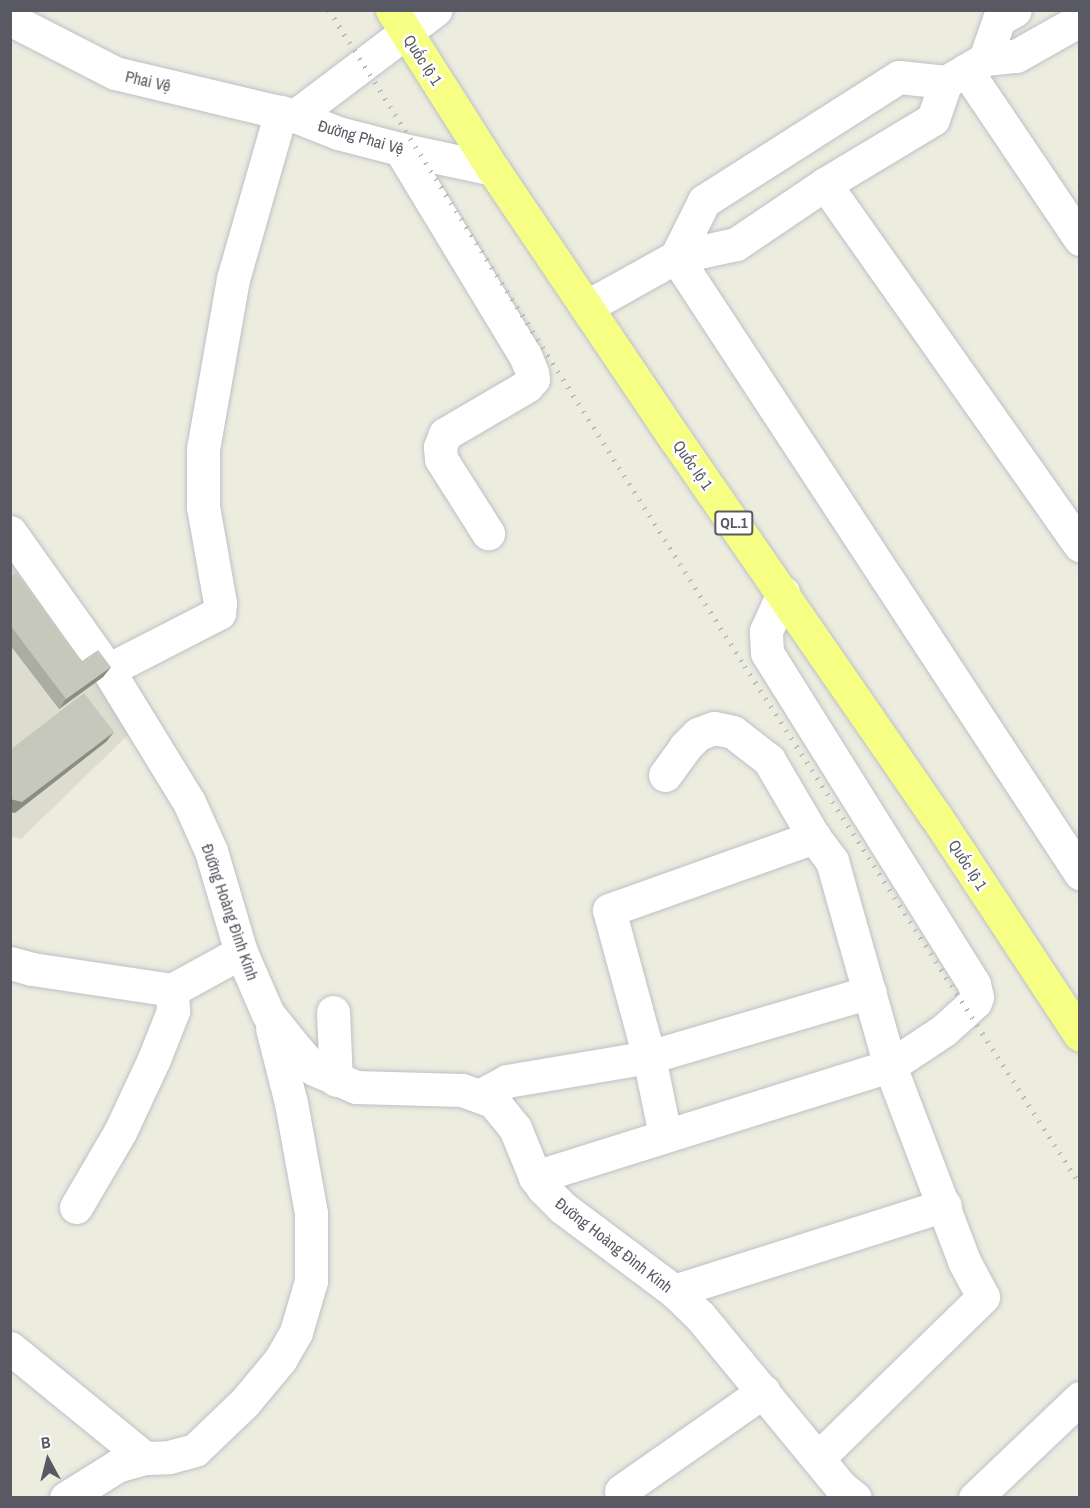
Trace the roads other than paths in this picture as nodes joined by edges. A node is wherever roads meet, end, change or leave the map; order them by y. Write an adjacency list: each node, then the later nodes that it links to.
1 (435, 10): 5 (street, Đường Phai Vệ)
2 (1015, 10): 6 (street)
3 (10, 19): 7 (street, Phai Vệ)
4 (1080, 20): 6 (street)
5 (398, 21): 7 (street, Đường Phai Vệ); 9 (highway, Quốc lộ 1 / QL.1)
6 (966, 70): 10 (street); 11 (street); 12 (street)
7 (288, 114): 8 (street, Đường Phai Vệ); 18 (street)
8 (400, 149): 9 (street, Đường Phai Vệ); 15 (street)
9 (493, 169): 13 (highway, Quốc lộ 1 / QL.1)
10 (825, 184): 12 (street); 16 (street)
11 (1080, 239)
12 (675, 257): 13 (street); 21 (street)
13 (586, 307): 17 (highway, Quốc lộ 1 / QL.1)
14 (10, 532): 18 (street, Đường Hoàng Đình Kinh)
15 (488, 533)
16 (1080, 545)
17 (783, 592): 28 (highway, Quốc lộ 1 / QL.1); 30 (street)
18 (108, 670): 22 (street, Đường Hoàng Đình Kinh)
19 (665, 775): 20 (street)
20 (814, 837): 25 (street); 29 (street)
21 (1080, 873)
22 (241, 952): 24 (street); 27 (street, Đường Hoàng Đình Kinh)
23 (10, 963): 24 (street)
24 (172, 990): 36 (street)
25 (870, 992): 29 (street); 30 (street)
26 (333, 1012): 31 (street)
27 (268, 1014): 31 (street, Đường Hoàng Đình Kinh); 41 (street)
28 (1080, 1035)
29 (649, 1057): 32 (street); 33 (street)
30 (890, 1066): 33 (street); 35 (street)
31 (336, 1080): 32 (street, Đường Hoàng Đình Kinh)
32 (481, 1095): 34 (street, Đường Hoàng Đình Kinh)
33 (665, 1135): 34 (street)
34 (535, 1177): 37 (street, Đường Hoàng Đình Kinh)
35 (945, 1205): 37 (street); 42 (street)
36 (76, 1207)
37 (674, 1291): 39 (street, Đường Hoàng Đình Kinh)
38 (10, 1348): 41 (street)
39 (764, 1391): 42 (street, Đường Hoàng Đình Kinh); 43 (street)
40 (1080, 1398): 46 (street)
41 (145, 1458): 44 (street)
42 (818, 1458): 45 (street, Đường Hoàng Đình Kinh)
43 (621, 1491)
44 (66, 1497)
45 (855, 1497)
46 (975, 1497)

